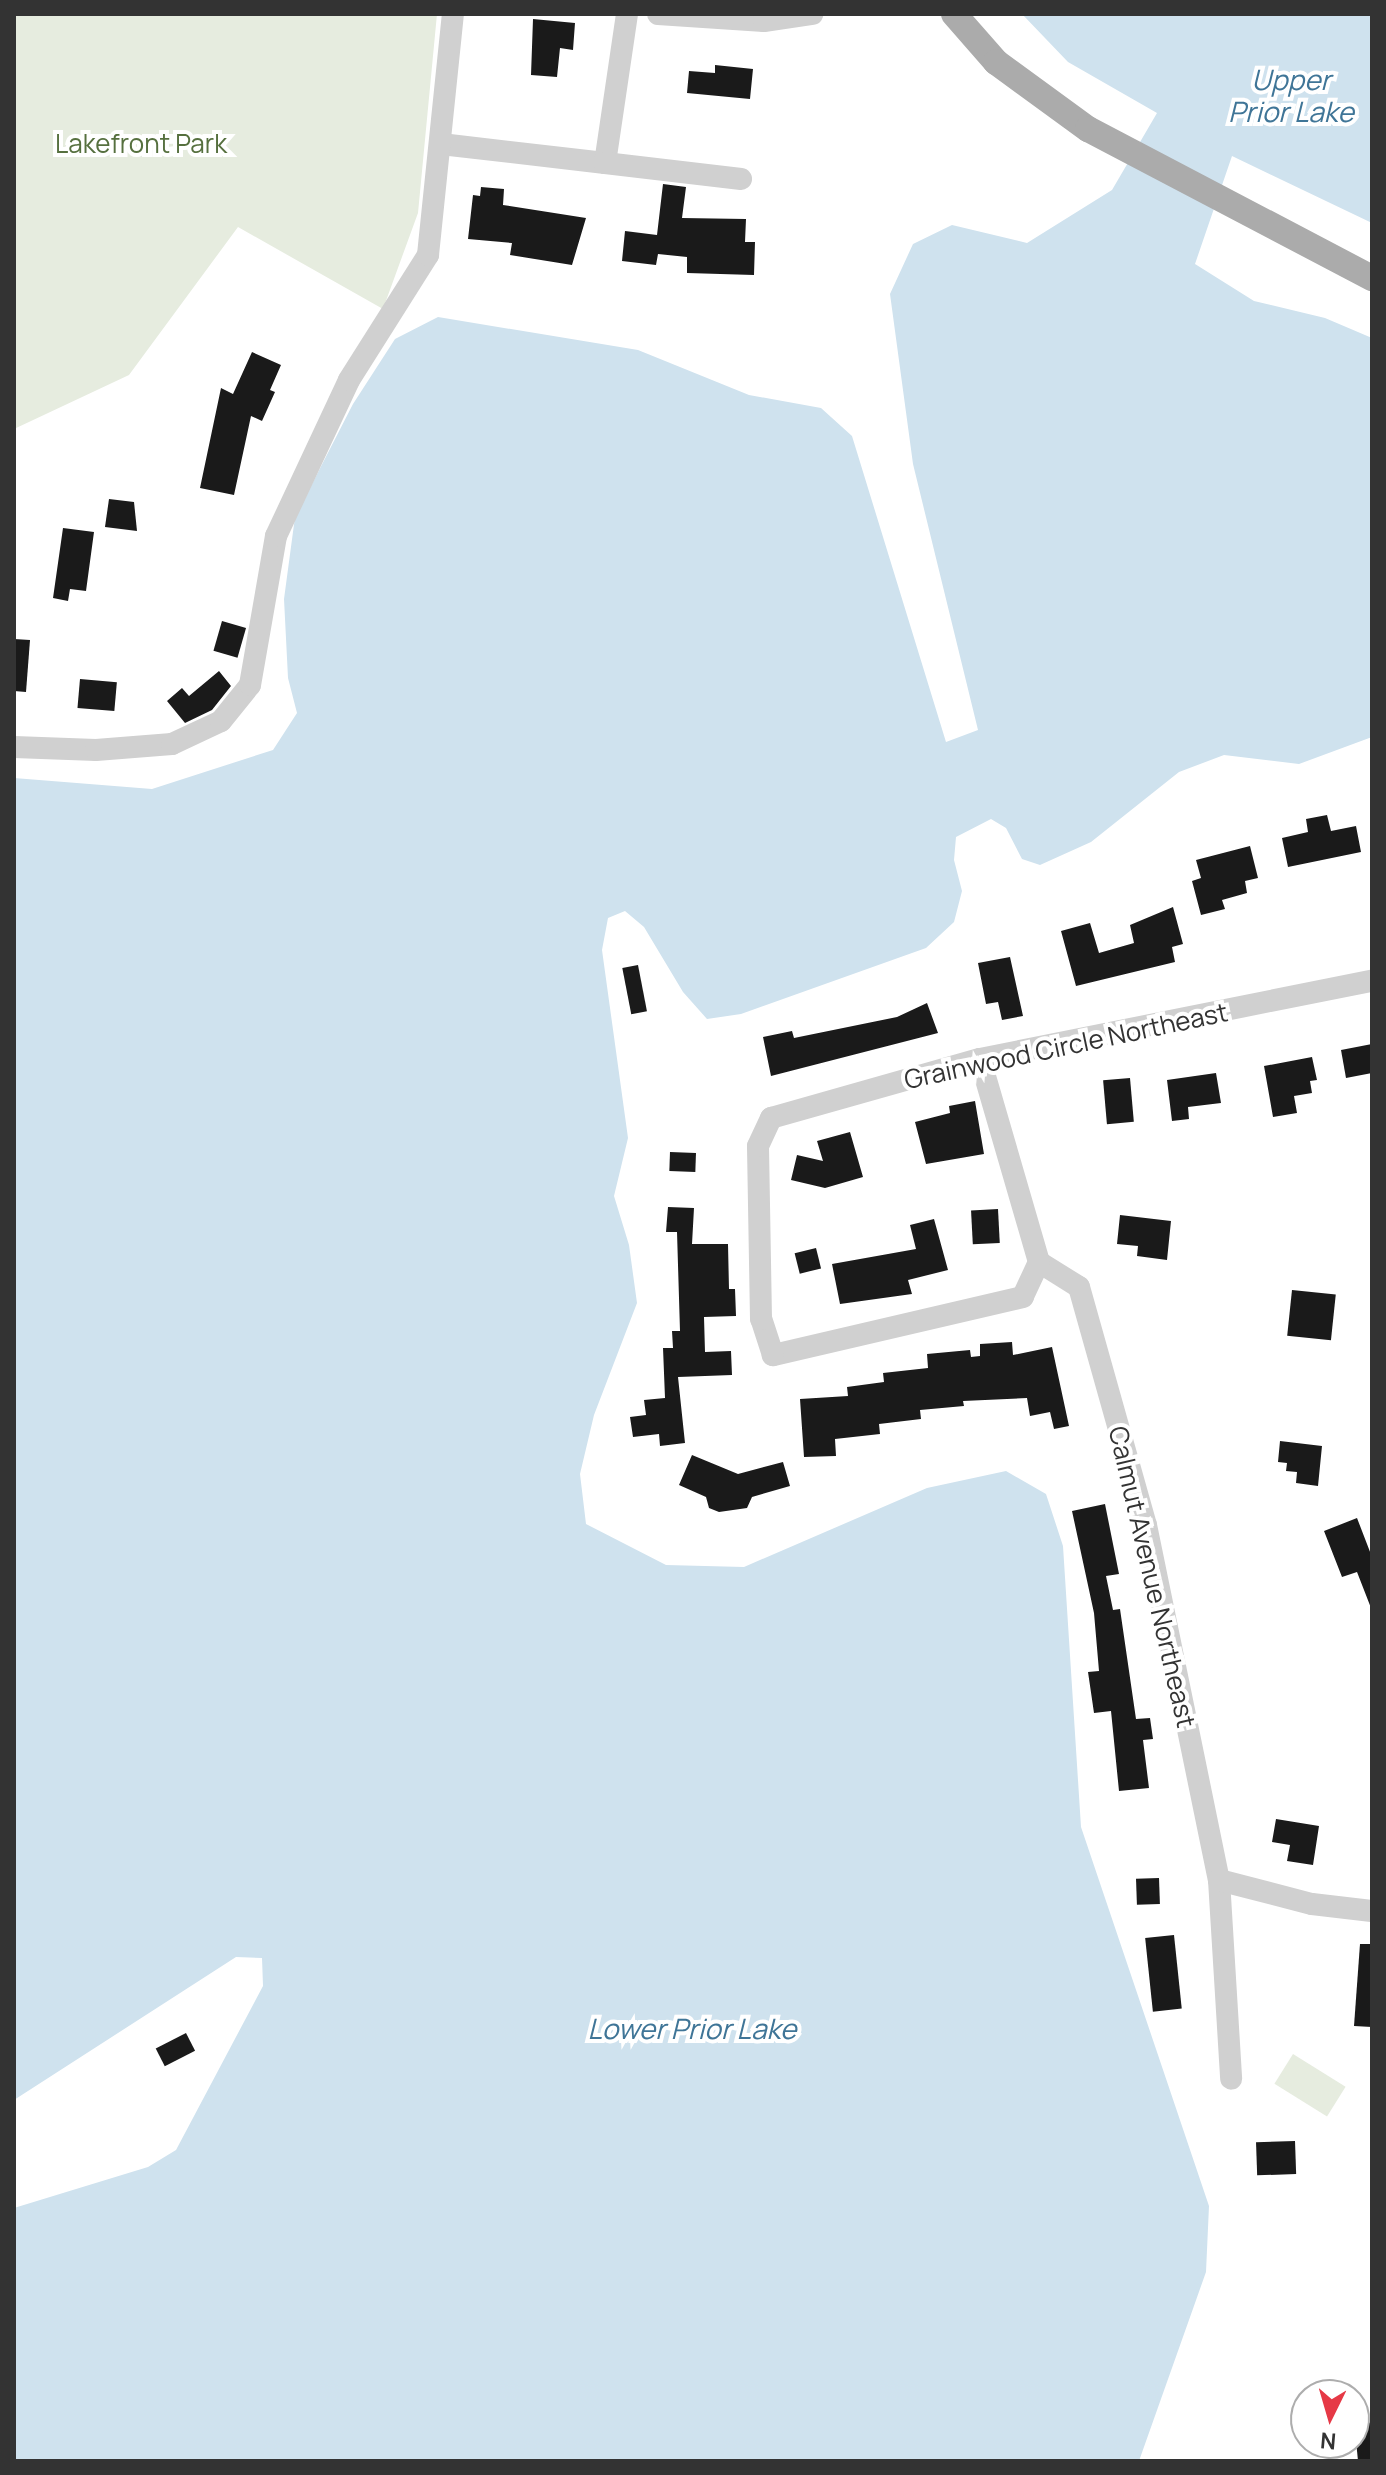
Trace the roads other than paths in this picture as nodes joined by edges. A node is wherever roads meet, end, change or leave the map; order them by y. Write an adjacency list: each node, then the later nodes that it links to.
1 (453, 14): 6 (street)
2 (627, 14): 7 (street)
3 (658, 14): 4 (street)
4 (812, 14)
5 (954, 14): 9 (main road)
6 (441, 144): 7 (street); 10 (street)
7 (605, 163): 8 (street)
8 (741, 179)
9 (1372, 278)
10 (14, 747)
11 (1372, 981): 12 (street, Grainwood Circle Northeast)
12 (980, 1059): 13 (street); 13 (street, Grainwood Circle Northeast)
13 (1039, 1262): 14 (street, Calmut Avenue Northeast)
14 (1219, 1880): 15 (street); 16 (street, Calmut Avenue Northeast)
15 (1372, 1911)
16 (1231, 2079)

